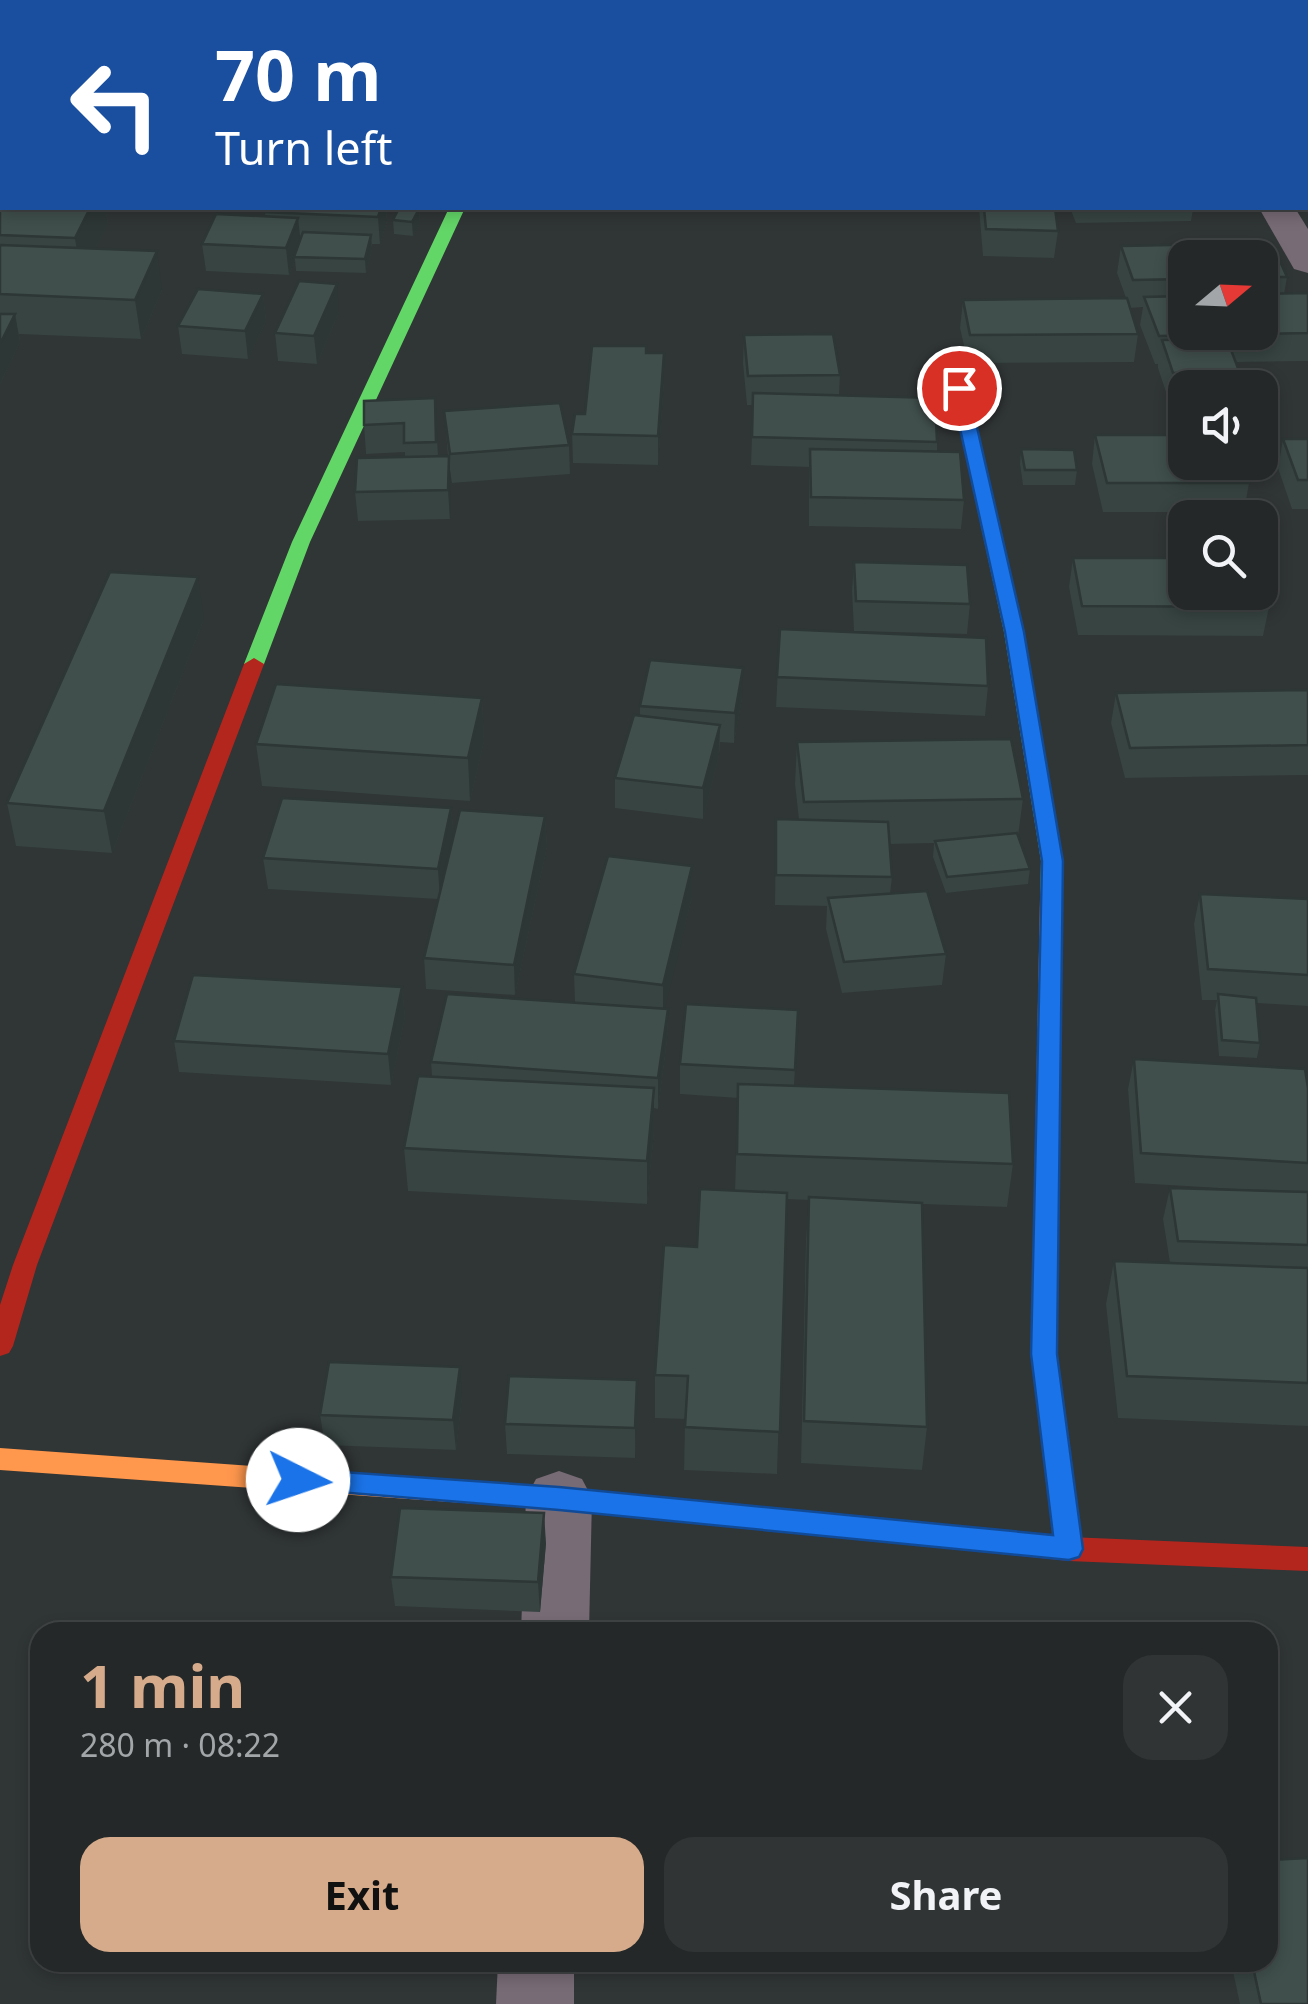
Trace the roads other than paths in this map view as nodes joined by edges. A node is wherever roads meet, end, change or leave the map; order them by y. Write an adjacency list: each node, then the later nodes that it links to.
1 (456, 210): 5 (street)
2 (1278, 210): 3 (street)
3 (1308, 261)
4 (959, 388): 8 (street)
5 (0, 1346)
6 (0, 1459): 7 (street)
7 (559, 1498): 8 (street); 10 (street)
8 (1069, 1549): 9 (street)
9 (1308, 1559)
10 (555, 1622)
11 (536, 1972): 12 (street)
12 (535, 2004)

